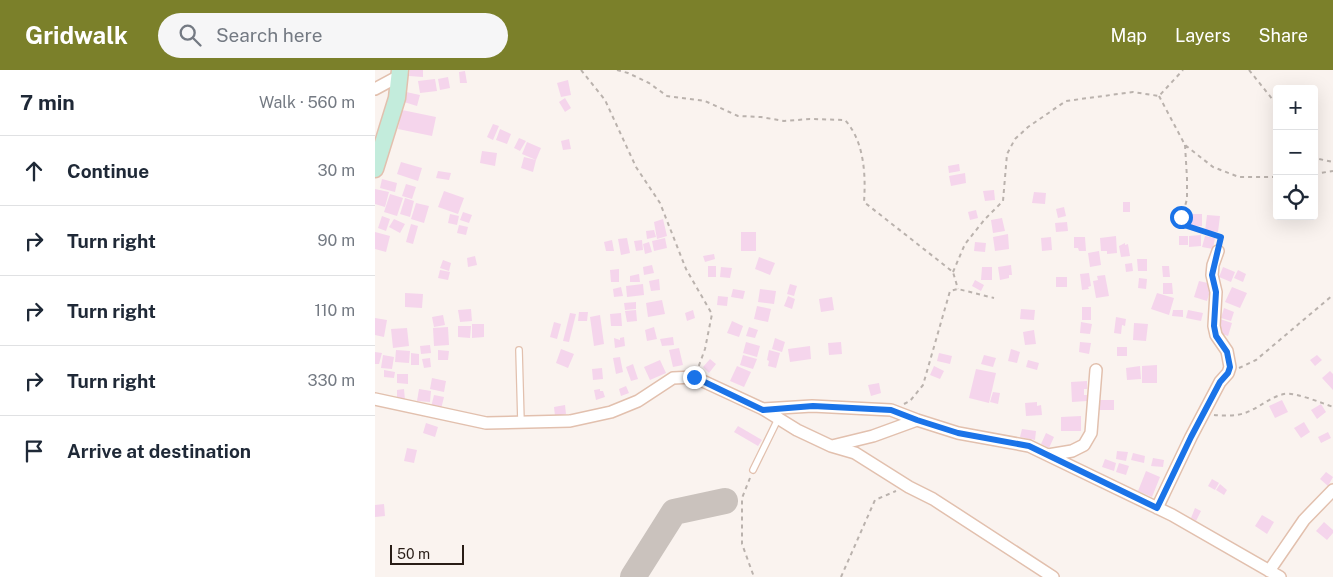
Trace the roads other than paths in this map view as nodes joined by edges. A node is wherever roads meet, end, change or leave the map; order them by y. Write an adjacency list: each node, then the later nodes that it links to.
1 (400, 73): 2 (street); 3 (street)
2 (375, 89)
3 (375, 169)
4 (1218, 251): 16 (street)
5 (519, 350): 11 (lane)
6 (1096, 370): 13 (street)
7 (375, 399): 11 (street)
8 (763, 410): 9 (street); 10 (street); 11 (street)
9 (778, 419): 12 (street); 14 (lane)
10 (917, 420): 12 (street); 13 (street)
11 (521, 422)
12 (831, 446): 18 (street)
13 (1048, 455): 16 (street)
14 (753, 470)
15 (1333, 490): 17 (street)
16 (1157, 508): 17 (street)
17 (1269, 570): 19 (street)
18 (1053, 577)
19 (1280, 577)

